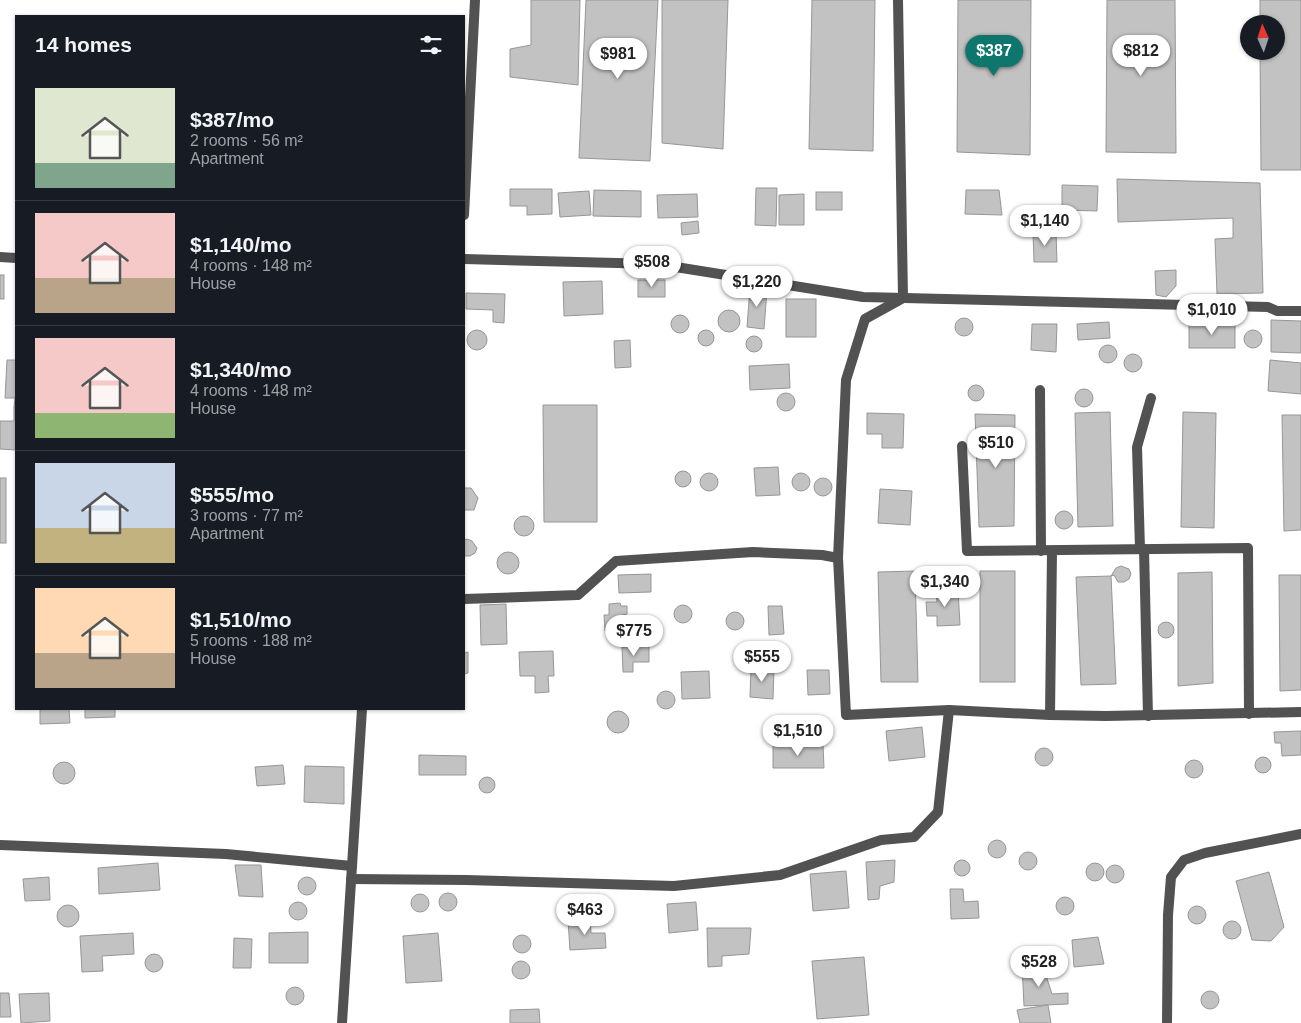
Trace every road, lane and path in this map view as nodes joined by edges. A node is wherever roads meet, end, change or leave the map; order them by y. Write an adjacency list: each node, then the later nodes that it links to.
1 (475, 0): 3 (street)
2 (898, 0): 7 (street)
3 (465, 195)
4 (0, 257): 5 (street)
5 (15, 258)
6 (465, 259): 7 (street)
7 (903, 298): 8 (street); 15 (street)
8 (1301, 310)
9 (1040, 390): 13 (street)
10 (1151, 398): 12 (street)
11 (962, 446): 13 (street)
12 (1142, 549): 14 (street); 20 (street); 22 (street)
13 (1041, 551): 14 (street)
14 (1052, 551): 21 (street)
15 (838, 558): 16 (street); 18 (street)
16 (465, 599)
17 (362, 710): 25 (street)
18 (950, 710): 21 (street); 26 (street)
19 (1301, 712): 20 (street)
20 (1249, 714): 22 (street)
21 (1050, 715): 22 (street)
22 (1148, 716)
23 (1301, 834): 28 (street)
24 (0, 844): 25 (street)
25 (352, 866): 26 (street)
26 (351, 879): 27 (street)
27 (342, 1023)
28 (1167, 1023)

